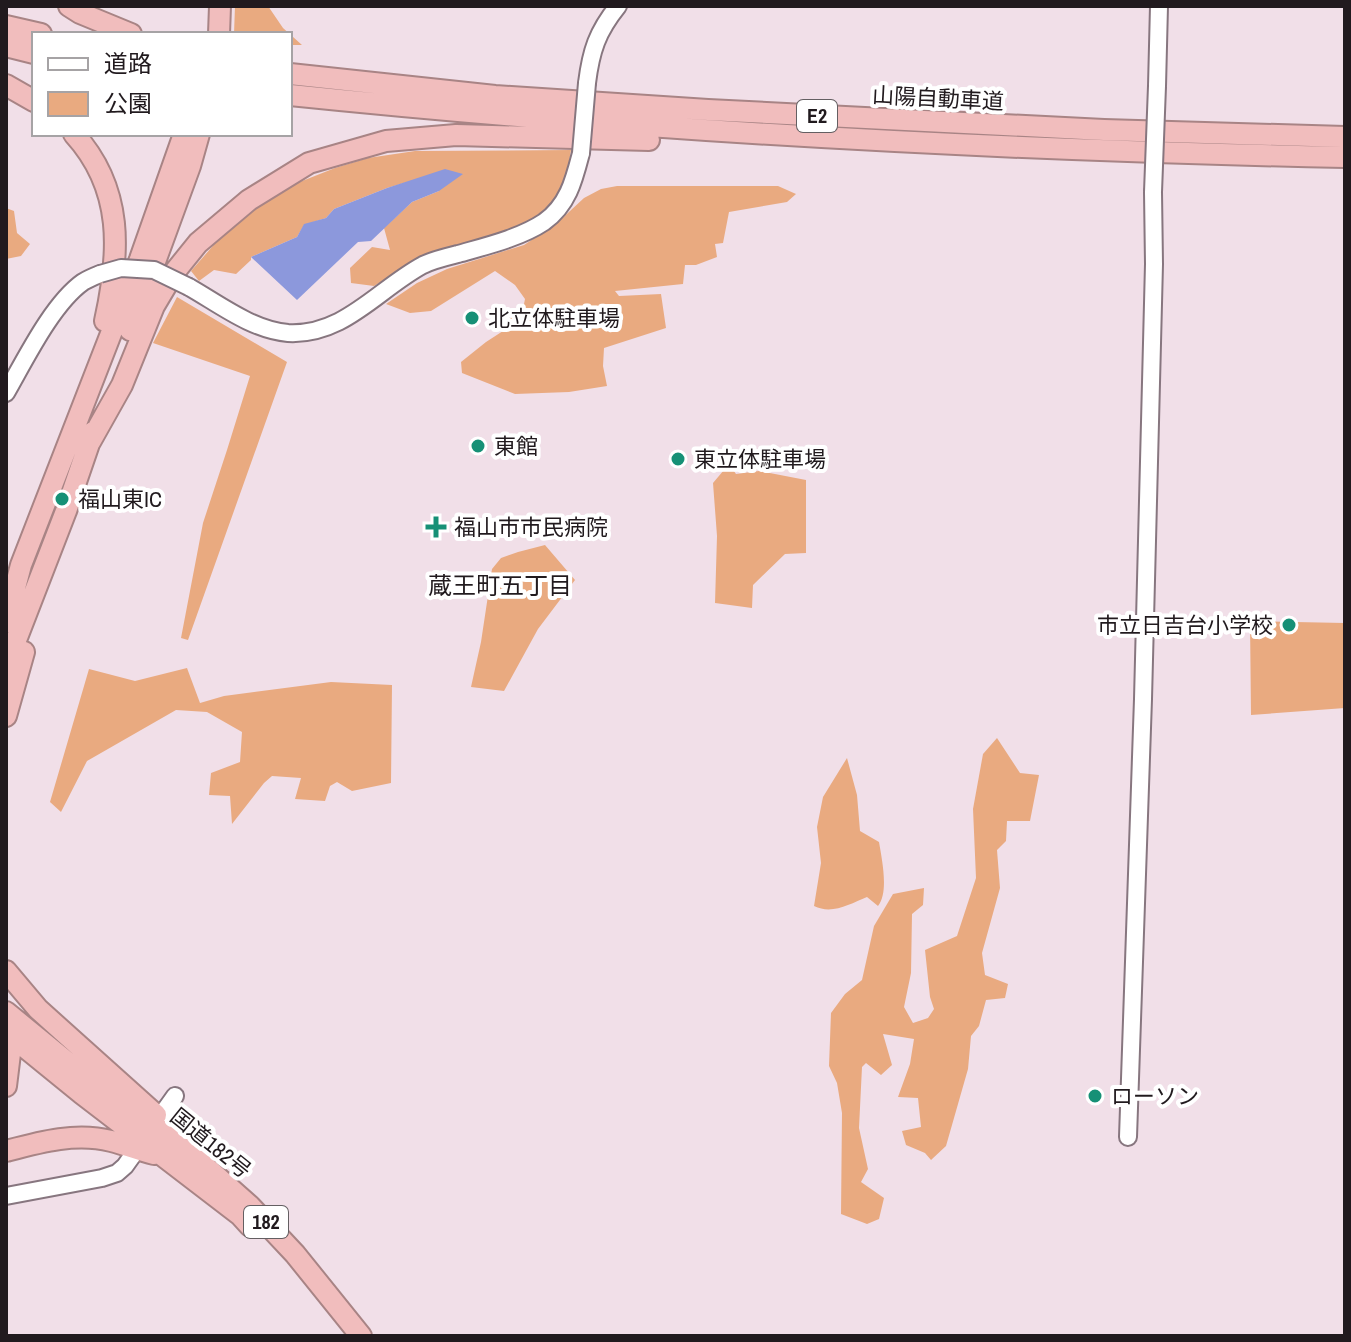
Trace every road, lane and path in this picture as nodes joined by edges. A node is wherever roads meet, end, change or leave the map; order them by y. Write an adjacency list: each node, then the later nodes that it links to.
1 (69, 6): 8 (highway)
2 (206, 6): 9 (highway)
3 (220, 6): 10 (highway)
4 (618, 6): 23 (street, bridge)
5 (1159, 6): 37 (street, bridge)
6 (6, 26): 7 (highway)
7 (32, 32)
8 (126, 32)
9 (205, 32)
10 (219, 32)
11 (6, 46): 12 (highway)
12 (32, 52)
13 (292, 71): 20 (highway, 山陽自動車道 / E2)
14 (6, 85): 16 (highway)
15 (292, 95): 21 (highway, 山陽自動車道 / E2)
16 (32, 100)
17 (76, 136): 24 (highway)
18 (183, 136): 24 (highway)
19 (198, 136): 24 (highway)
20 (1345, 137)
21 (893, 140): 22 (highway, 山陽自動車道 / E2); 24 (highway)
22 (1345, 157)
23 (6, 393)
24 (80, 439): 25 (highway); 26 (highway)
25 (21, 565): 27 (highway); 28 (highway)
26 (43, 570): 29 (highway); 30 (highway)
27 (6, 602)
28 (6, 622)
29 (6, 666)
30 (6, 716)
31 (6, 971): 36 (highway)
32 (6, 1012): 36 (highway, 国道182号 / 182)
33 (9, 1034): 34 (highway); 36 (highway, 国道182号 / 182)
34 (6, 1086)
35 (175, 1096): 36 (street)
36 (148, 1133): 38 (highway); 39 (highway, 国道182号 / 182); 40 (street)
37 (1128, 1137)
38 (6, 1151)
39 (172, 1151): 41 (highway, 国道182号 / 182); 42 (highway, 国道182号 / 182)
40 (6, 1196)
41 (345, 1336)
42 (361, 1336)

